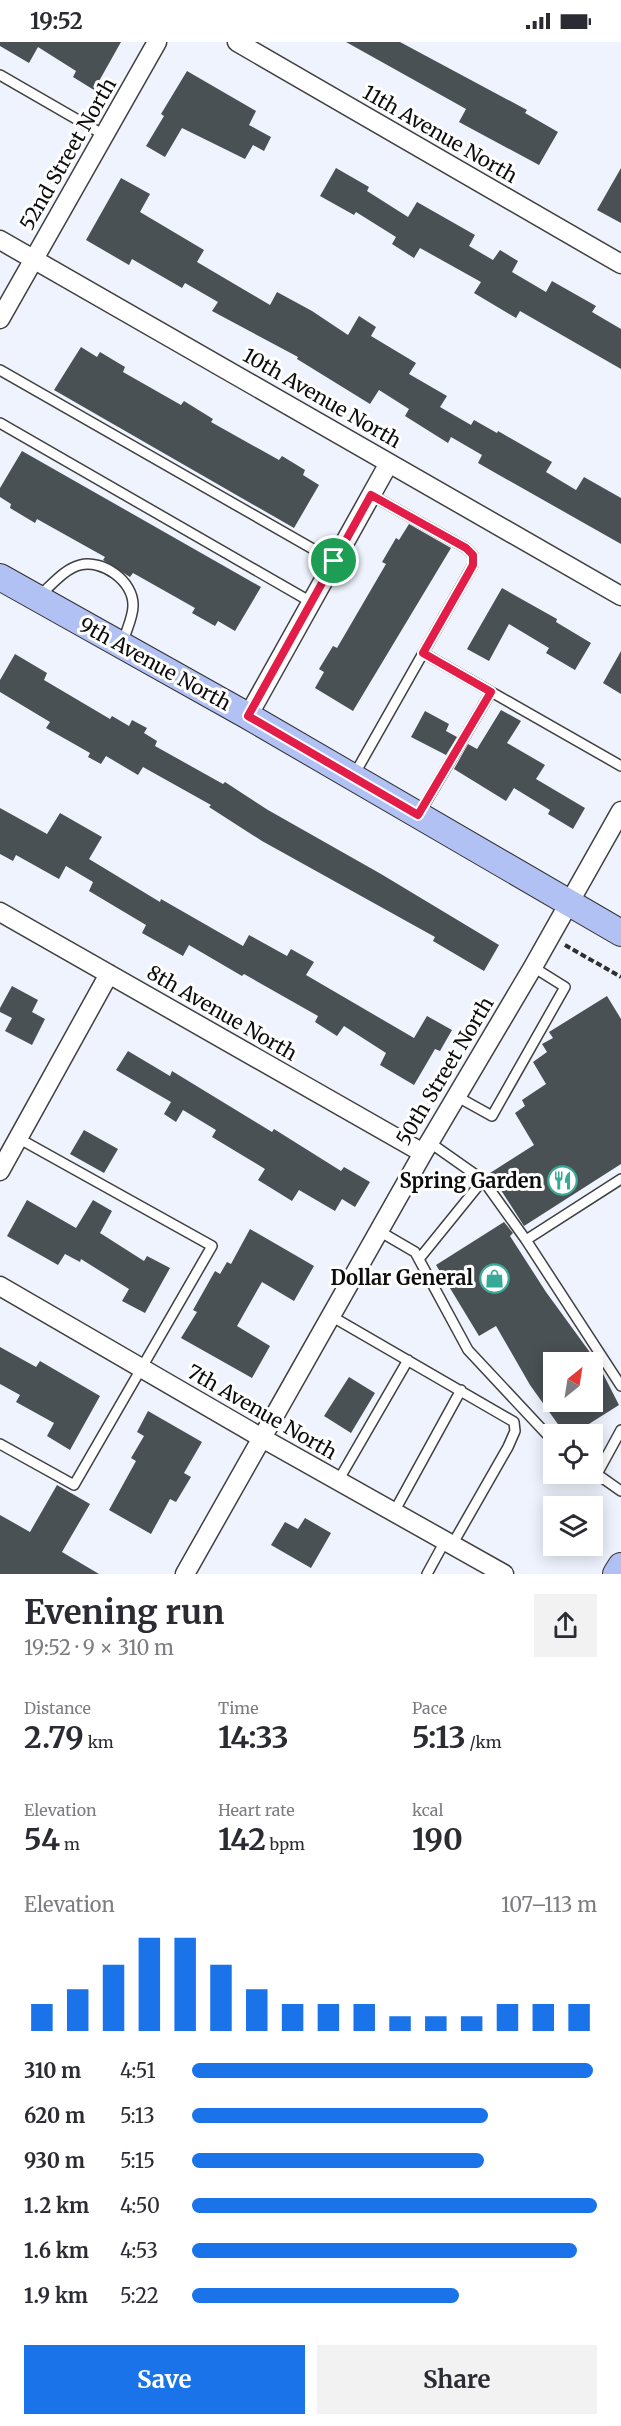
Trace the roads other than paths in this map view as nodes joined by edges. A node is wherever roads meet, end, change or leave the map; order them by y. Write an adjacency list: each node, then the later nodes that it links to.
1 (157, 42): 4 (street, 52nd Street North)
2 (237, 42): 7 (street, 11th Avenue North)
3 (0, 75): 4 (lane)
4 (104, 135): 6 (street, 52nd Street North)
5 (0, 240): 6 (street, 10th Avenue North)
6 (34, 259): 8 (street, 52nd Street North); 11 (street, 10th Avenue North)
7 (621, 264)
8 (0, 319)
9 (0, 370): 13 (lane)
10 (0, 423): 17 (lane)
11 (389, 463): 12 (street); 15 (street, 10th Avenue North)
12 (371, 495): 13 (street); 19 (lane)
13 (334, 561): 17 (street)
14 (0, 577): 16 (street, 9th Avenue North)
15 (621, 596)
16 (37, 598): 18 (street, 9th Avenue North); 18 (lane)
17 (312, 602): 21 (street)
18 (122, 646): 21 (street, 9th Avenue North)
19 (423, 653): 20 (lane); 23 (lane)
20 (491, 692): 22 (lane); 25 (lane)
21 (248, 716): 23 (street, 9th Avenue North)
22 (621, 766)
23 (353, 777): 25 (street, 9th Avenue North)
24 (621, 811): 26 (street, 50th Street North)
25 (418, 815): 26 (street, 9th Avenue North)
26 (568, 903): 28 (street, 9th Avenue North); 29 (street, 50th Street North)
27 (0, 912): 30 (street, 8th Avenue North)
28 (621, 933)
29 (533, 967): 31 (street, 50th Street North); 31 (lane)
30 (109, 974): 32 (street); 33 (street, 8th Avenue North)
31 (456, 1096): 33 (street, 50th Street North)
32 (18, 1138): 34 (street); 43 (lane)
33 (426, 1148): 36 (lane); 37 (street, 50th Street North)
34 (0, 1171)
35 (621, 1179): 38 (lane)
36 (483, 1180): 38 (lane); 39 (lane)
37 (379, 1231): 39 (lane); 41 (street, 50th Street North)
38 (526, 1240): 44 (lane)
39 (419, 1259): 46 (lane)
40 (0, 1286): 43 (street, 7th Avenue North)
41 (331, 1316): 42 (lane); 48 (street, 50th Street North)
42 (408, 1360): 45 (lane); 52 (lane)
43 (143, 1369): 48 (street, 7th Avenue North); 49 (lane)
44 (621, 1386)
45 (461, 1390): 54 (lane); 55 (lane)
46 (543, 1430)
47 (621, 1430): 50 (lane)
48 (262, 1438): 52 (street, 7th Avenue North); 57 (street, 50th Street North)
49 (0, 1444)
50 (603, 1460)
51 (603, 1479): 53 (lane)
52 (338, 1480): 54 (street, 7th Avenue North)
53 (621, 1491)
54 (394, 1512): 55 (street, 7th Avenue North)
55 (449, 1543): 58 (lane); 59 (street, 7th Avenue North)
56 (621, 1566): 60 (street)
57 (185, 1574)
58 (427, 1574)
59 (504, 1574)
60 (616, 1574)

